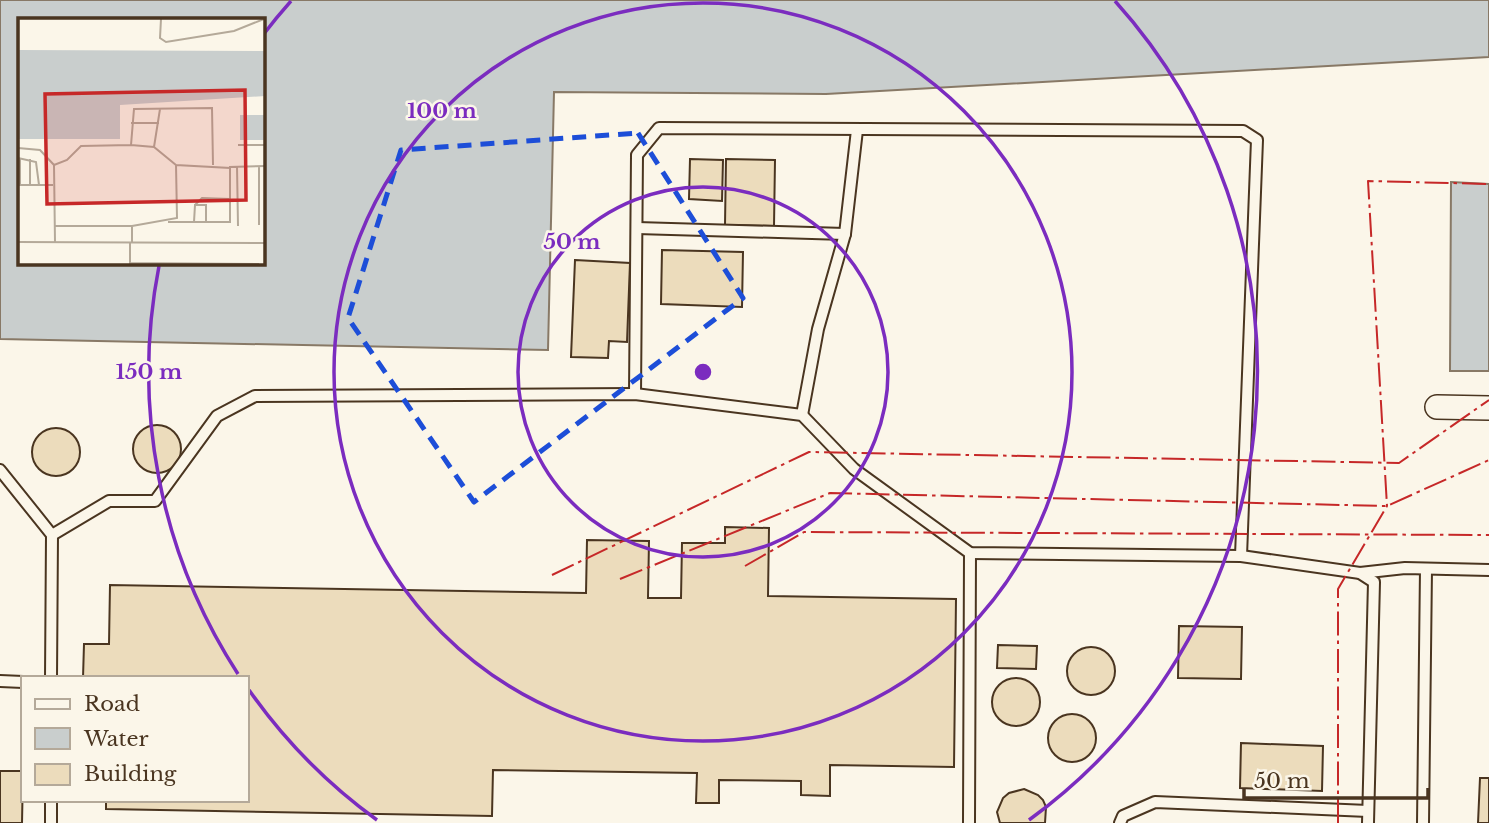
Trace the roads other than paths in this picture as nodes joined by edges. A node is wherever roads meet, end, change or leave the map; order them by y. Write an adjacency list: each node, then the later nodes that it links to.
1 (857, 130): 2 (lane); 3 (lane); 11 (lane)
2 (636, 228): 3 (lane); 4 (lane)
3 (845, 234): 7 (lane)
4 (635, 394): 7 (lane); 9 (lane)
5 (1437, 407): 6 (street)
6 (1489, 408)
7 (802, 415): 10 (lane)
8 (0, 470): 9 (lane)
9 (52, 535): 15 (lane)
10 (970, 553): 11 (lane); 21 (lane)
11 (1241, 556): 14 (lane)
12 (1426, 569): 13 (lane); 14 (lane); 24 (lane)
13 (1489, 570)
14 (1360, 573): 19 (lane)
15 (51, 676)
16 (0, 681): 17 (lane)
17 (21, 682)
18 (51, 802): 20 (lane)
19 (1368, 811): 22 (lane); 23 (lane)
20 (51, 823)
21 (969, 823)
22 (1120, 823)
23 (1368, 823)
24 (1423, 823)

